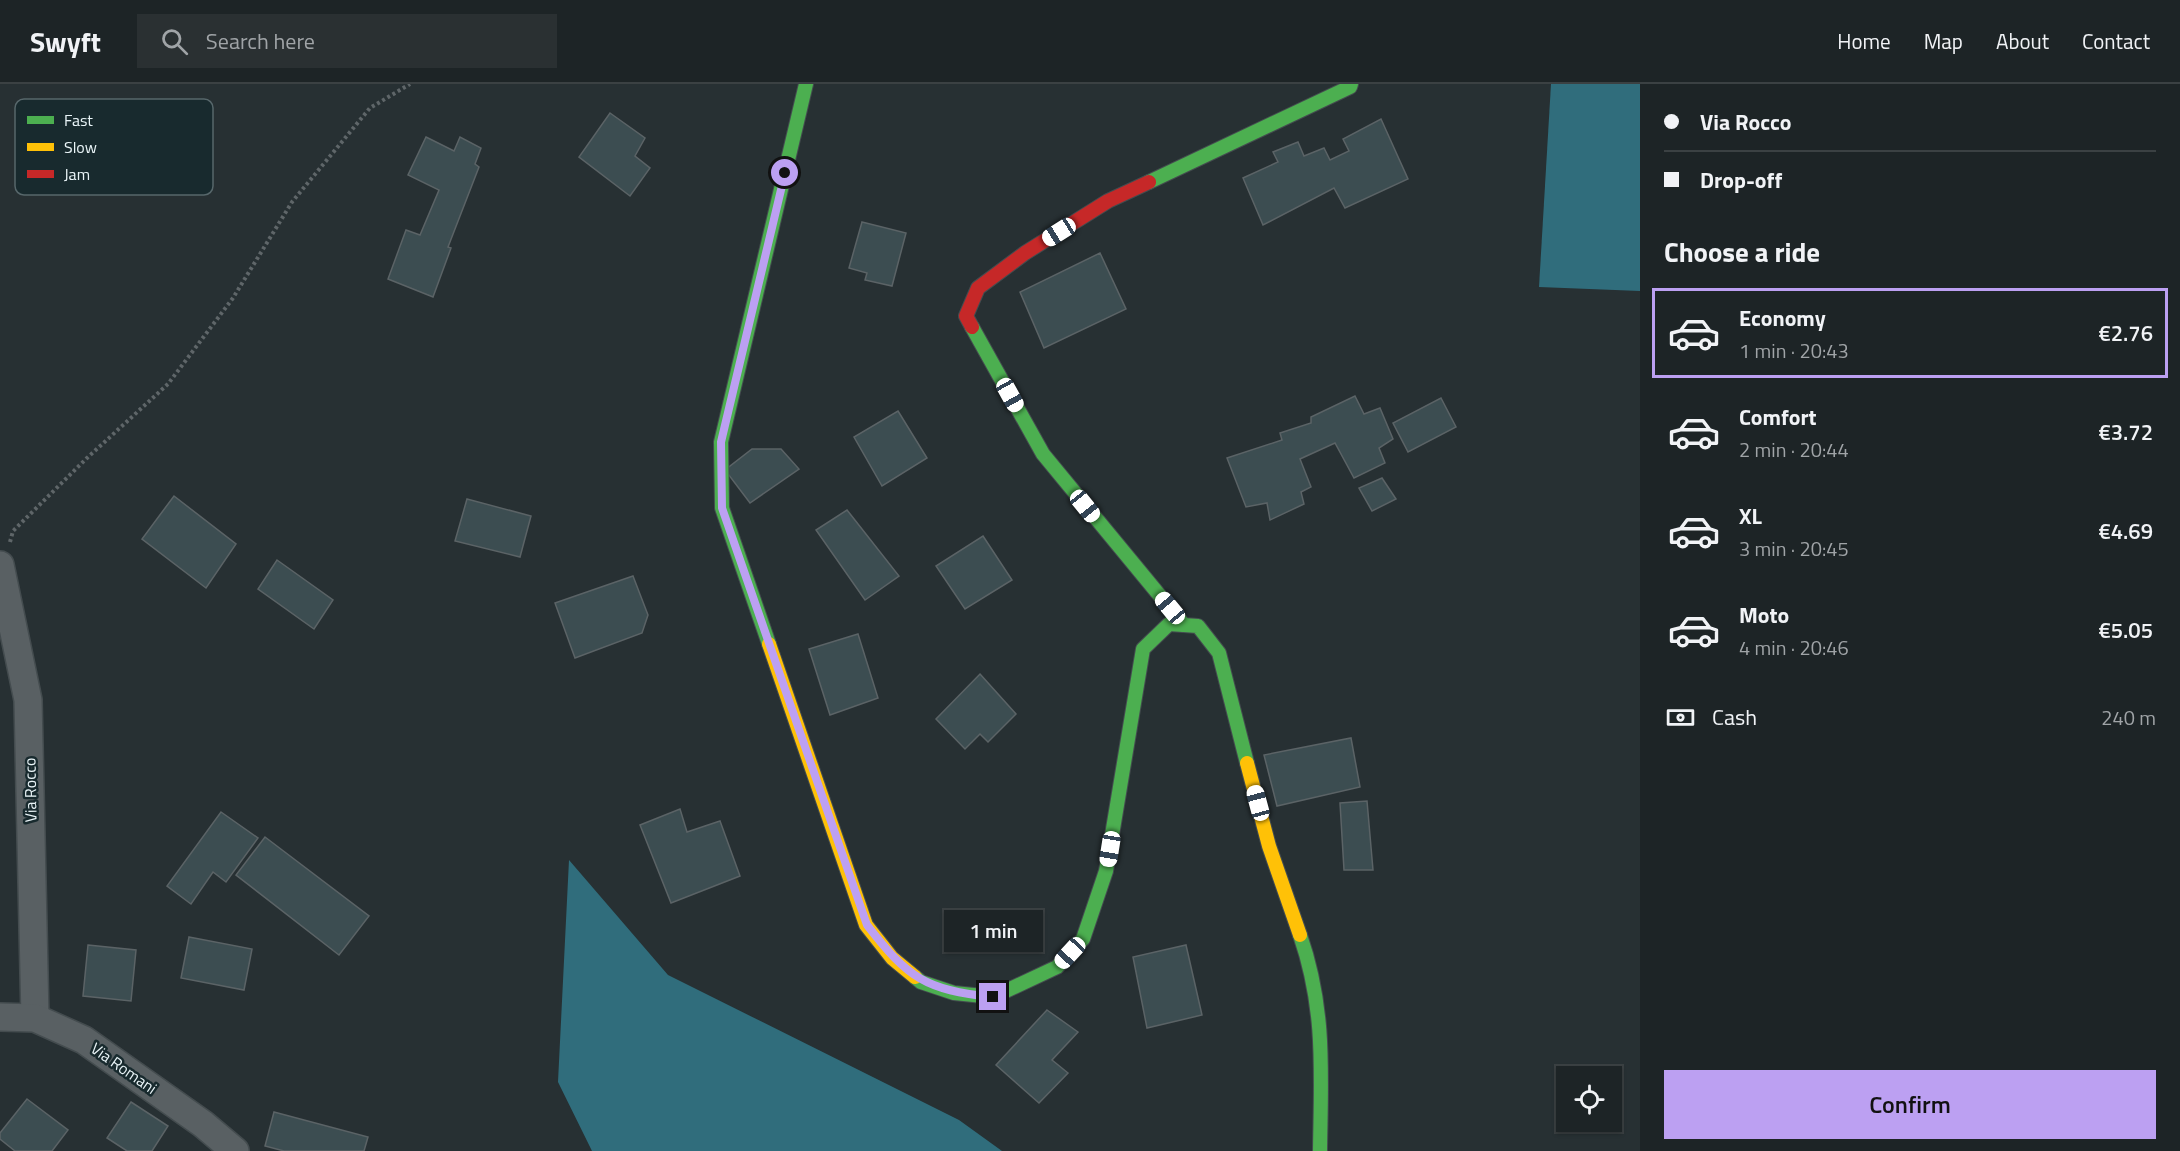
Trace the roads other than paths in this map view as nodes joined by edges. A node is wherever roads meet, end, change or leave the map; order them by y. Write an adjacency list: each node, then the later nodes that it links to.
1 (806, 84): 4 (street)
2 (1351, 84): 4 (street)
3 (1, 565): 6 (street, Via Rocco)
4 (1184, 625): 8 (street)
5 (0, 1017): 6 (street, Via Romani)
6 (35, 1018): 7 (street, Via Romani)
7 (235, 1151)
8 (1320, 1151)

